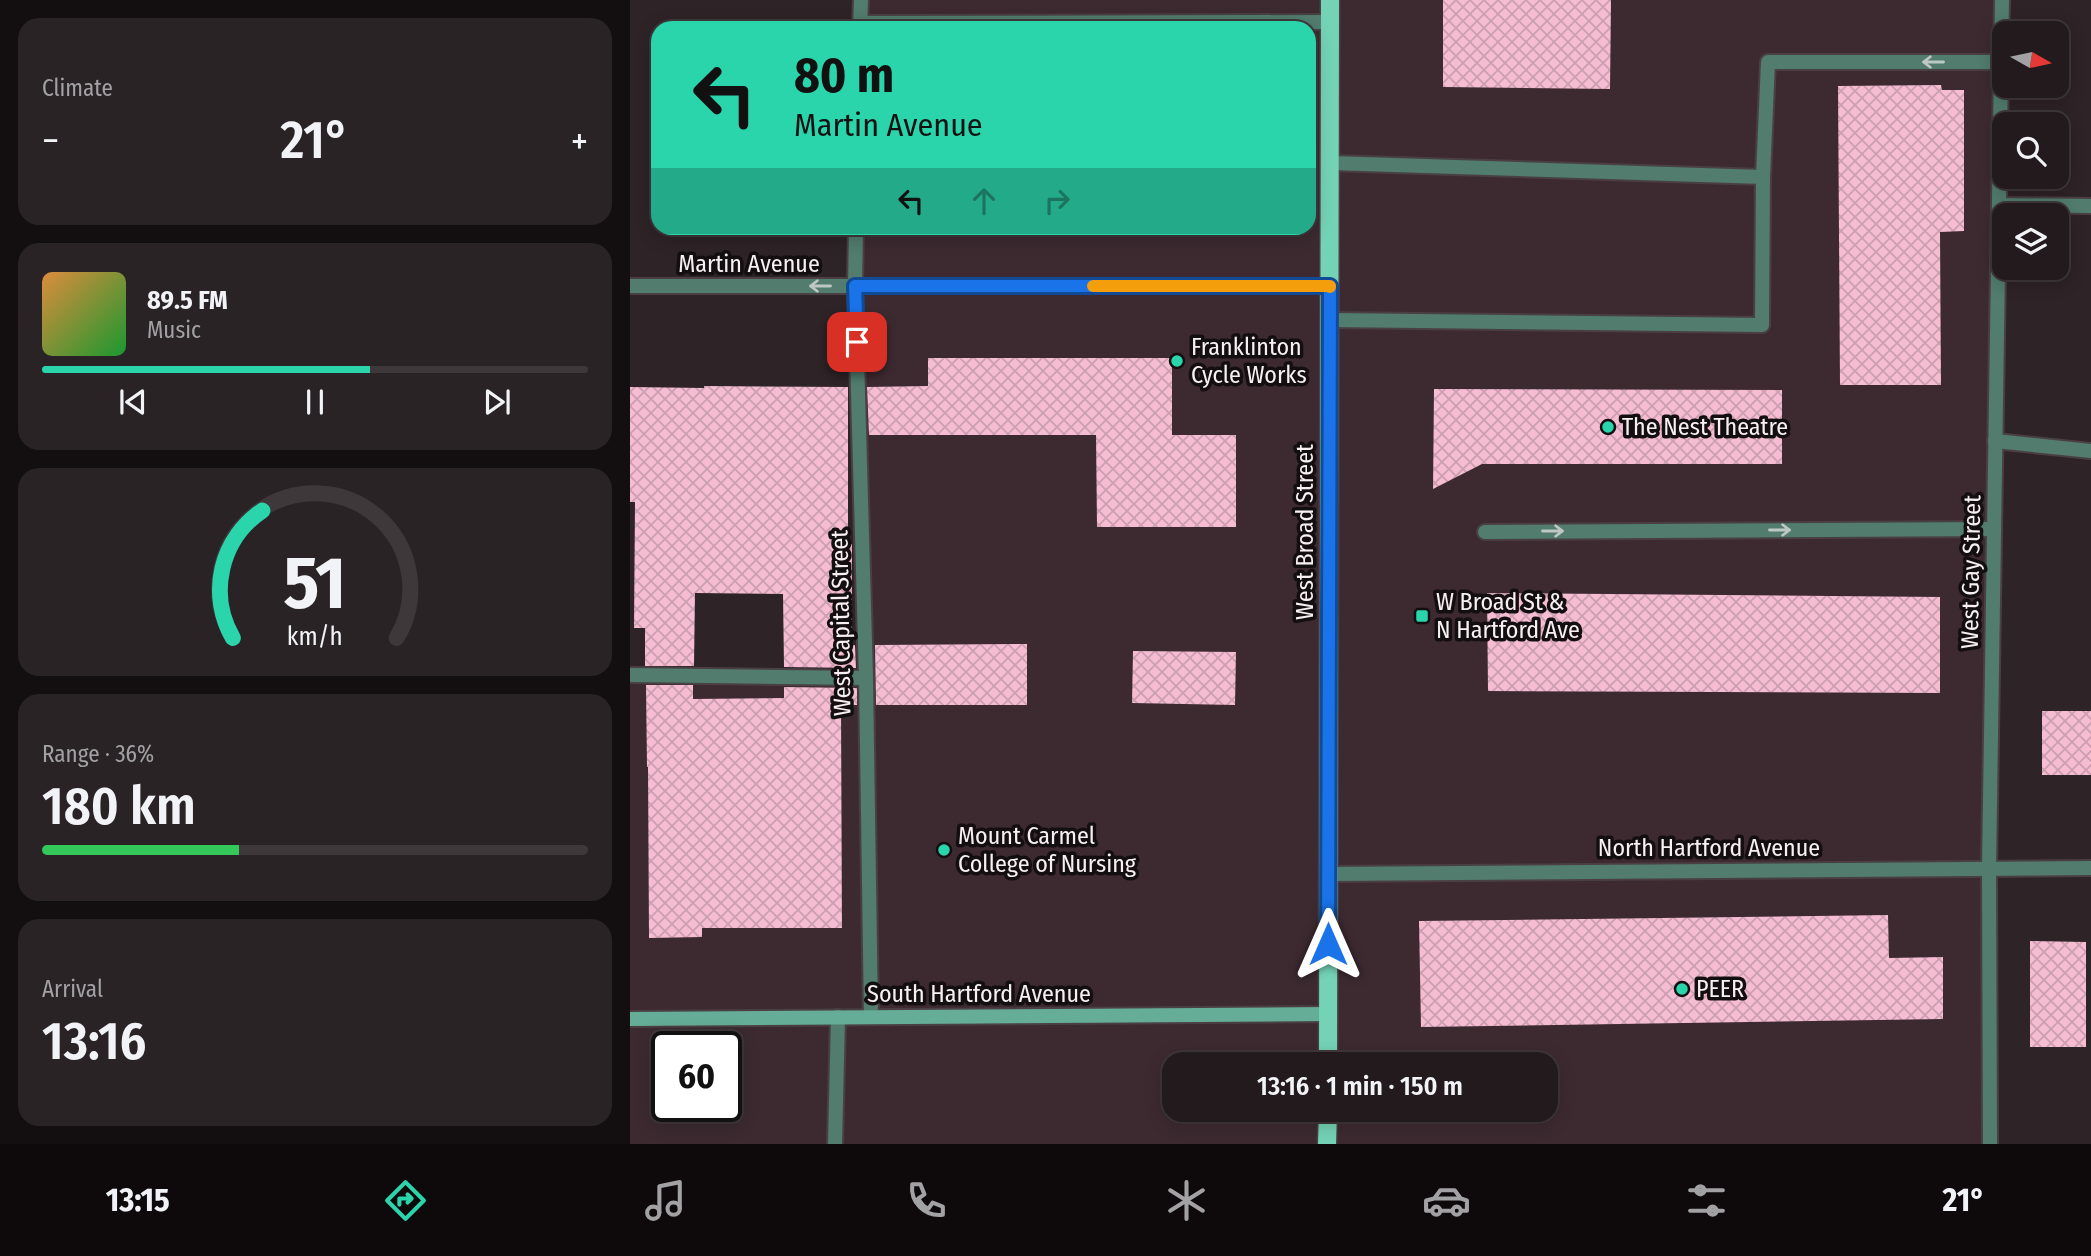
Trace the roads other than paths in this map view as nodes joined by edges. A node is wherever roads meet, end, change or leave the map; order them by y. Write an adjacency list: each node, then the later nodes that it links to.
1 (861, 0): 4 (street)
2 (1330, 0): 7 (main road, West Broad Street)
3 (2002, 0): 5 (street, West Gay Street)
4 (860, 21)
5 (2002, 21)
6 (1316, 22): 7 (street)
7 (1330, 22): 10 (main road, West Broad Street)
8 (1992, 62): 11 (street, one-way to 11)
9 (2000, 98): 12 (street, West Gay Street)
10 (1331, 163): 11 (street); 19 (main road, West Broad Street)
11 (1763, 177): 20 (street)
12 (1999, 203)
13 (2069, 206): 14 (street)
14 (2091, 206)
15 (856, 235): 18 (street, West Capital Street)
16 (1998, 280): 21 (street, West Gay Street)
17 (630, 286): 18 (street, Martin Avenue, one-way to 17)
18 (855, 286): 19 (street, Martin Avenue); 26 (street, West Capital Street)
19 (1330, 286): 20 (main road, West Broad Street)
20 (1330, 320): 29 (main road, West Broad Street)
21 (1995, 441): 22 (street); 23 (street, West Gay Street)
22 (2091, 451)
23 (1994, 530): 24 (street, one-way to 23); 27 (street, West Gay Street)
24 (1485, 531)
25 (630, 676): 26 (street)
26 (866, 678): 32 (street, West Capital Street)
27 (1989, 869): 28 (street, North Hartford Avenue); 29 (street, North Hartford Avenue); 38 (street, West Gay Street)
28 (2091, 869)
29 (1328, 874): 30 (main road, West Broad Street)
30 (1328, 1014): 32 (street, South Hartford Avenue); 34 (main road, West Broad Street)
31 (838, 1017): 32 (street, South Hartford Avenue); 33 (street, South Hartford Avenue); 36 (street)
32 (871, 1017)
33 (630, 1019)
34 (1328, 1052)
35 (1328, 1122): 37 (main road)
36 (835, 1144)
37 (1327, 1144)
38 (1990, 1144)

